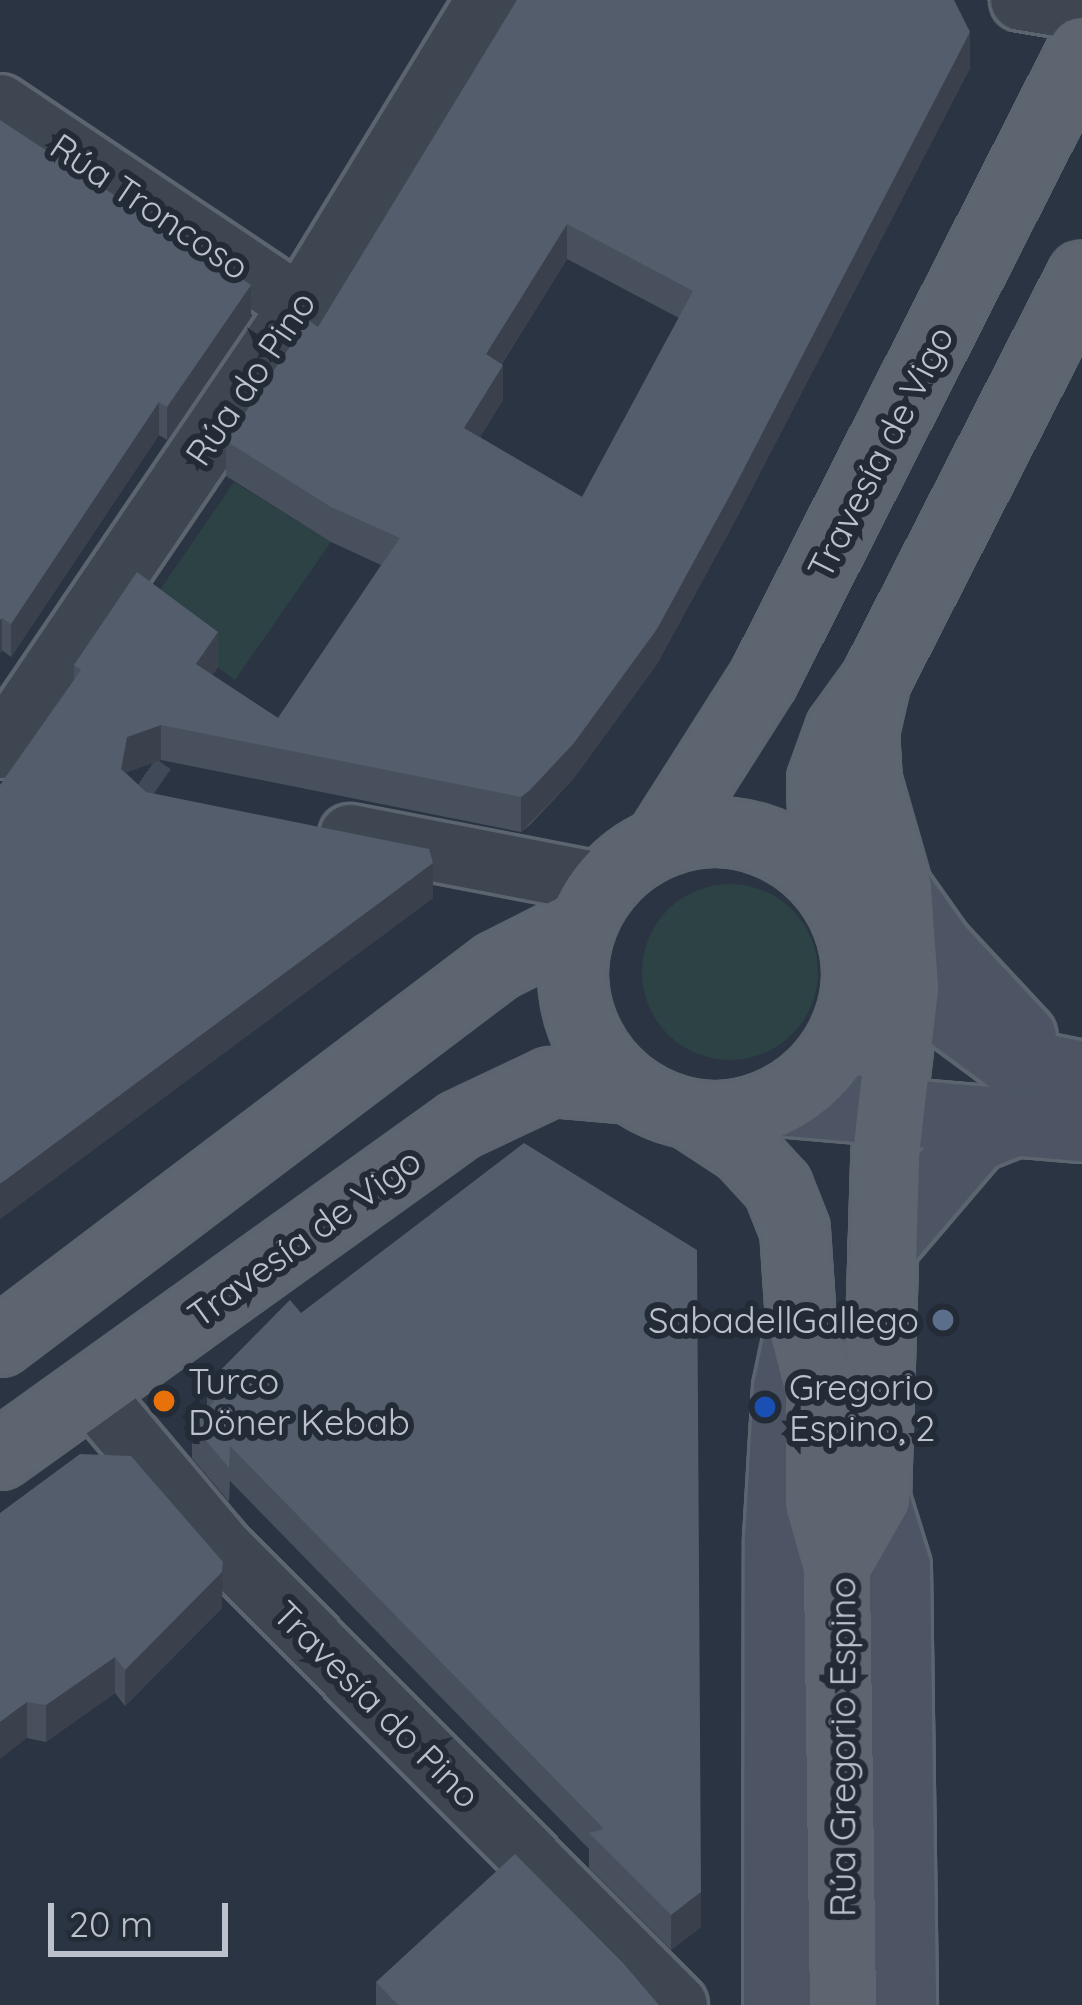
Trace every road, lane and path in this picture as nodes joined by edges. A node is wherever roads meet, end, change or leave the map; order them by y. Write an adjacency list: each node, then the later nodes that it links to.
1 (487, 0): 7 (street, Rúa do Pino)
2 (1021, 0): 3 (street)
3 (1082, 10)
4 (1082, 51): 11 (main road, Travesía de Vigo)
5 (0, 105): 7 (street, Rúa Troncoso)
6 (1082, 275): 8 (main road)
7 (300, 306): 9 (street, Rúa do Pino)
8 (876, 680): 12 (main road); 13 (main road)
9 (22, 718)
10 (295, 824): 14 (street)
11 (660, 842): 12 (main road); 14 (main road)
12 (825, 882): 15 (main road)
13 (898, 889): 15 (main road); 17 (main road)
14 (592, 904): 16 (main road); 24 (main road)
15 (871, 983): 17 (main road); 18 (main road); 19 (main road)
16 (632, 1089): 20 (main road); 25 (main road, Travesía de Vigo)
17 (1075, 1092): 21 (main road)
18 (778, 1102): 19 (main road); 20 (main road)
19 (872, 1109): 21 (main road); 22 (main road)
20 (691, 1114): 23 (main road)
21 (1018, 1121): 22 (main road)
22 (883, 1247): 27 (main road)
23 (801, 1321): 28 (main road); 30 (main road)
24 (0, 1342)
25 (90, 1391): 26 (main road, Travesía de Vigo); 29 (street, Travesía do Pino)
26 (0, 1455)
27 (876, 1498): 28 (main road, Rúa Gregorio Espino); 32 (main road)
28 (837, 1567): 31 (main road, Rúa Gregorio Espino)
29 (677, 2005)
30 (777, 2005)
31 (842, 2005)
32 (903, 2005)

